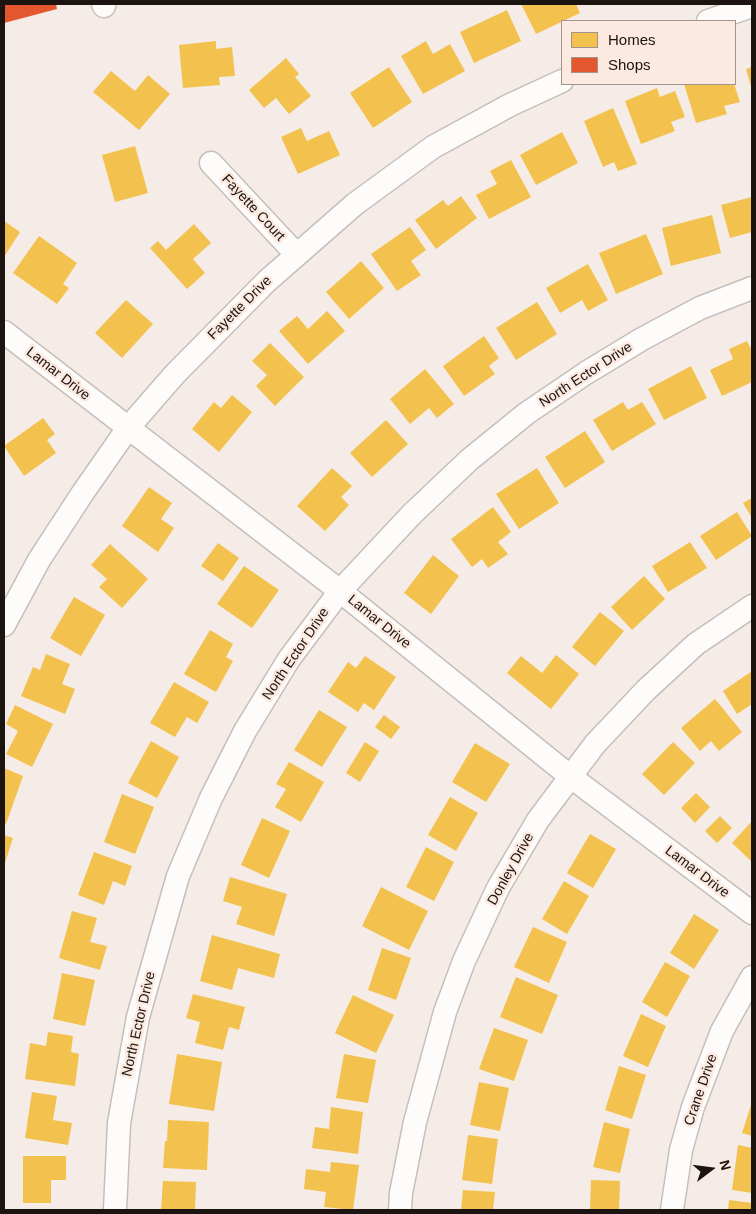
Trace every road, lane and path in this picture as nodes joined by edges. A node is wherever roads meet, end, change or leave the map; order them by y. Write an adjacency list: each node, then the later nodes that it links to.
1 (752, 6): 2 (street)
2 (711, 20)
3 (561, 82): 5 (street, Fayette Drive)
4 (211, 163): 5 (street, Fayette Court)
5 (296, 254): 8 (street, Fayette Drive)
6 (752, 288): 9 (street, North Ector Drive)
7 (4, 332): 8 (street, Lamar Drive)
8 (128, 428): 9 (street, Lamar Drive); 11 (street, Fayette Drive)
9 (340, 591): 12 (street, Lamar Drive); 15 (street, North Ector Drive)
10 (752, 606): 12 (street, Donley Drive)
11 (4, 623)
12 (571, 777): 13 (street, Lamar Drive); 16 (street, Donley Drive)
13 (752, 914)
14 (752, 977): 17 (street, Crane Drive)
15 (115, 1210)
16 (400, 1210)
17 (672, 1210)

